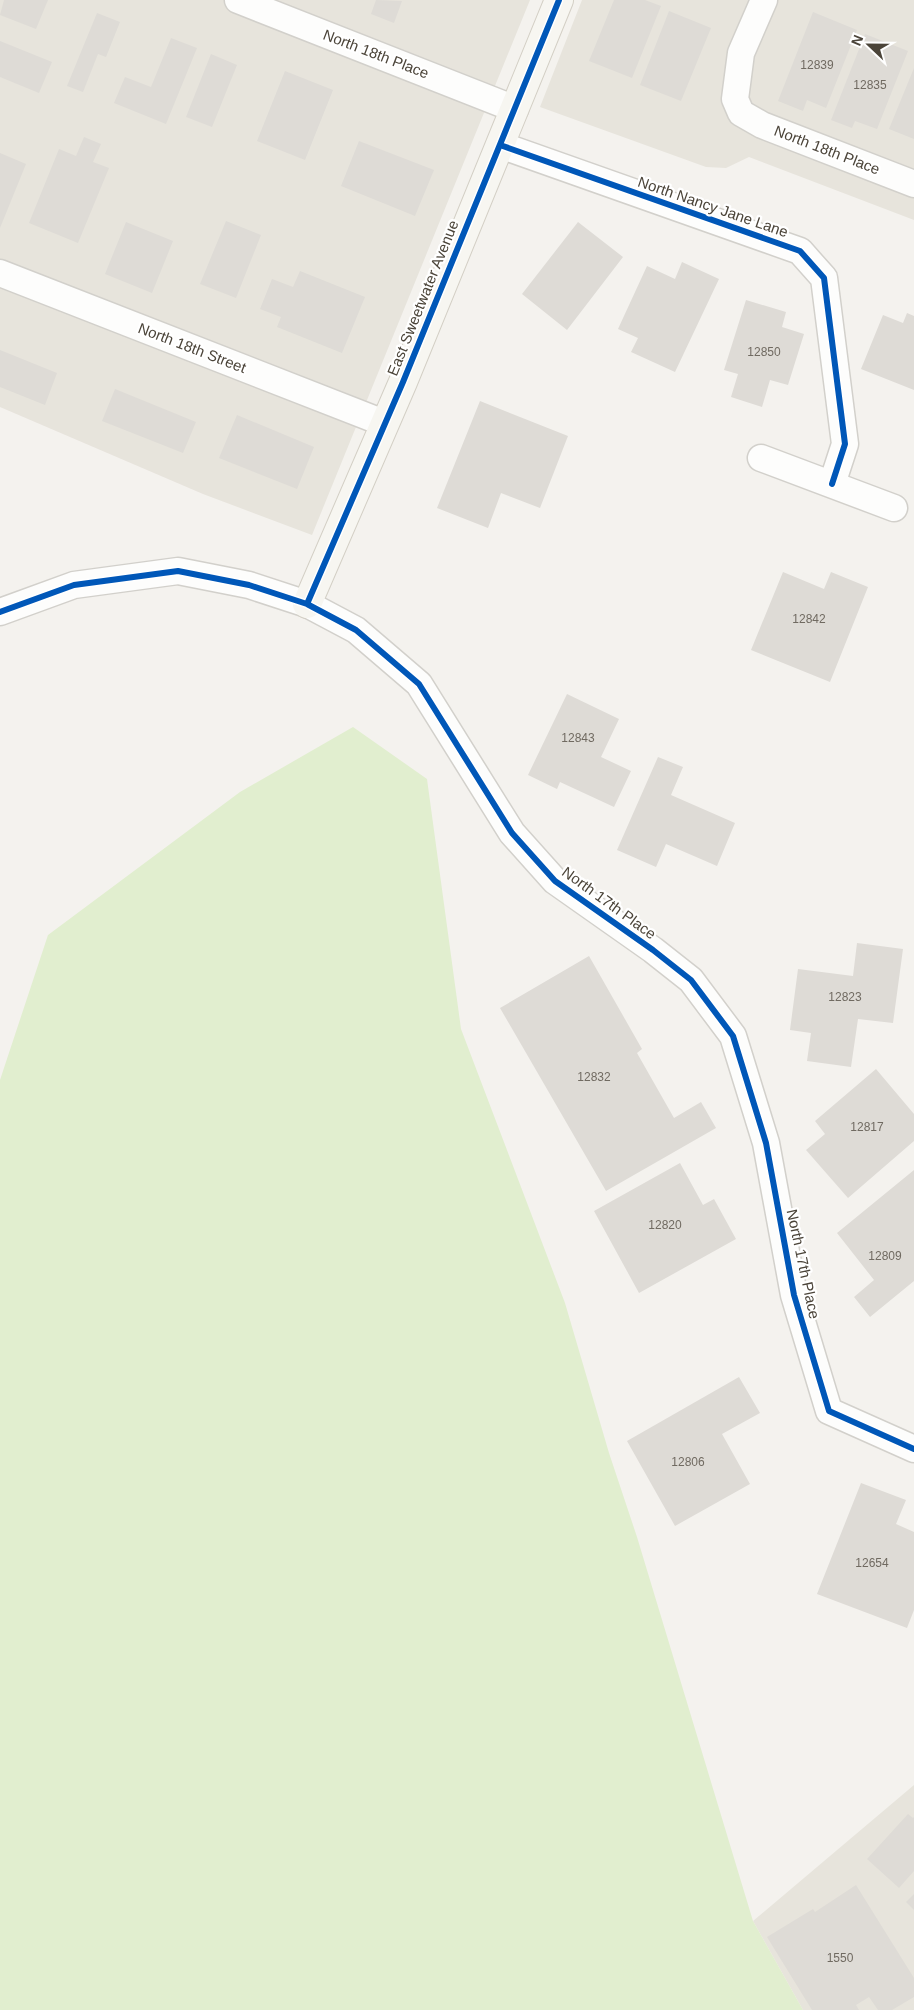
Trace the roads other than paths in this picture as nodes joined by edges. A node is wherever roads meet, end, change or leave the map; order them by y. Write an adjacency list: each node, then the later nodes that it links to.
1 (238, 0): 4 (street, North 18th Place)
2 (559, 0): 4 (street, East Sweetwater Avenue)
3 (764, 0): 6 (street, North 18th Place)
4 (515, 109): 5 (street, East Sweetwater Avenue)
5 (500, 145): 8 (street, East Sweetwater Avenue); 10 (street, North Nancy Jane Lane)
6 (914, 184)
7 (0, 273): 8 (street, North 18th Street)
8 (384, 423): 12 (street, East Sweetwater Avenue)
9 (761, 458): 10 (street)
10 (832, 484): 11 (street)
11 (894, 508)
12 (307, 604): 13 (street, North 17th Place); 14 (street, North 17th Place)
13 (0, 612)
14 (914, 1449)

